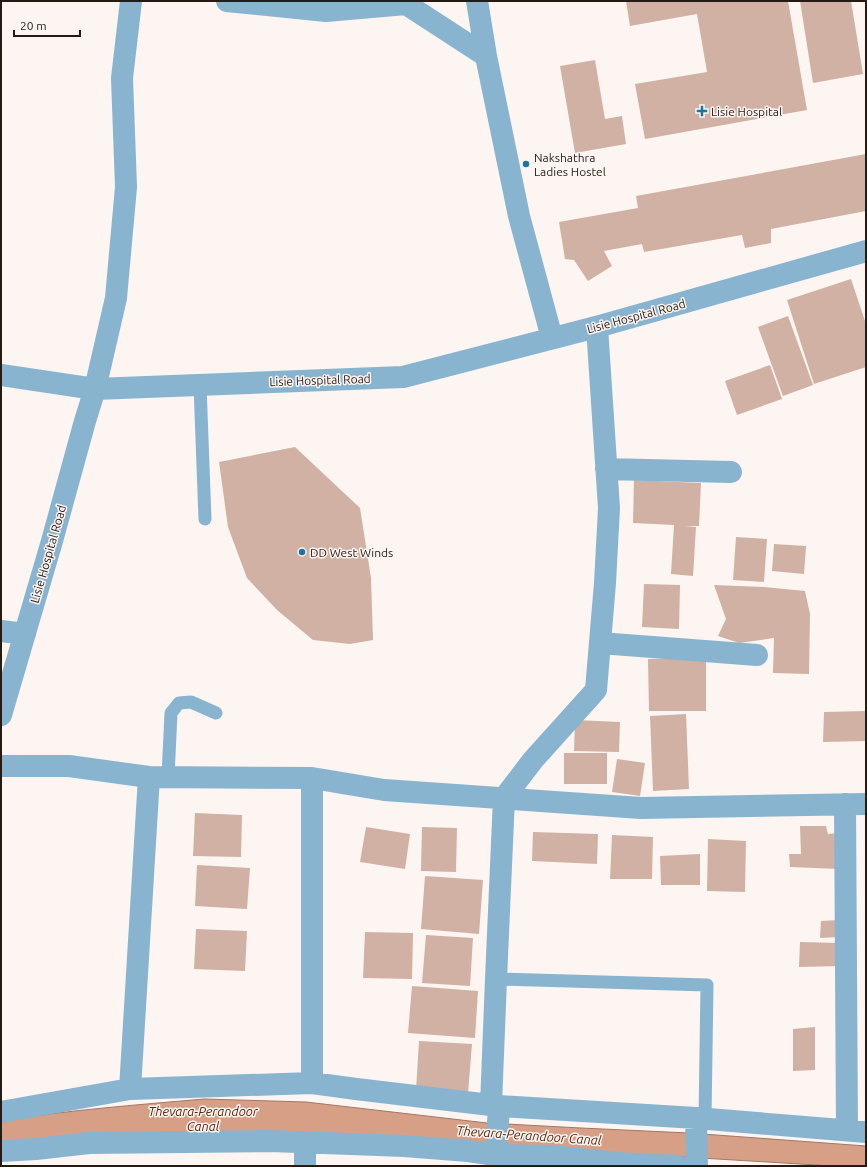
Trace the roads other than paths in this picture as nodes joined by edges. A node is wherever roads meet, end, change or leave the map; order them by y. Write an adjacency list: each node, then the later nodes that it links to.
1 (131, 1): 10 (street)
2 (227, 1): 4 (street)
3 (478, 1): 4 (street)
4 (486, 56): 7 (street)
5 (866, 250): 6 (street, Lisie Hospital Road)
6 (597, 326): 7 (street, Lisie Hospital Road); 11 (street)
7 (552, 338): 9 (street, Lisie Hospital Road)
8 (1, 375): 10 (street)
9 (200, 385): 10 (street, Lisie Hospital Road); 13 (lane)
10 (95, 389): 15 (street, Lisie Hospital Road)
11 (606, 468): 12 (street); 16 (street)
12 (731, 472)
13 (205, 519)
14 (1, 631): 15 (street)
15 (25, 634): 19 (street, Lisie Hospital Road)
16 (600, 643): 17 (street); 23 (street)
17 (757, 655)
18 (216, 713): 21 (lane)
19 (1, 715)
20 (1, 766): 21 (street)
21 (158, 777): 22 (street); 27 (street)
22 (312, 778): 23 (street); 26 (street)
23 (504, 798): 24 (street); 25 (street)
24 (856, 804): 31 (street)
25 (496, 979): 28 (street); 30 (lane)
26 (312, 1083): 27 (street); 28 (street)
27 (130, 1089): 29 (street)
28 (496, 1110): 30 (street); 34 (street)
29 (1, 1112)
30 (699, 1122): 31 (street); 35 (street)
31 (856, 1131)
32 (305, 1142): 33 (street); 34 (street); 36 (street)
33 (1, 1151)
34 (496, 1161): 35 (street)
35 (690, 1164)
36 (305, 1166)

